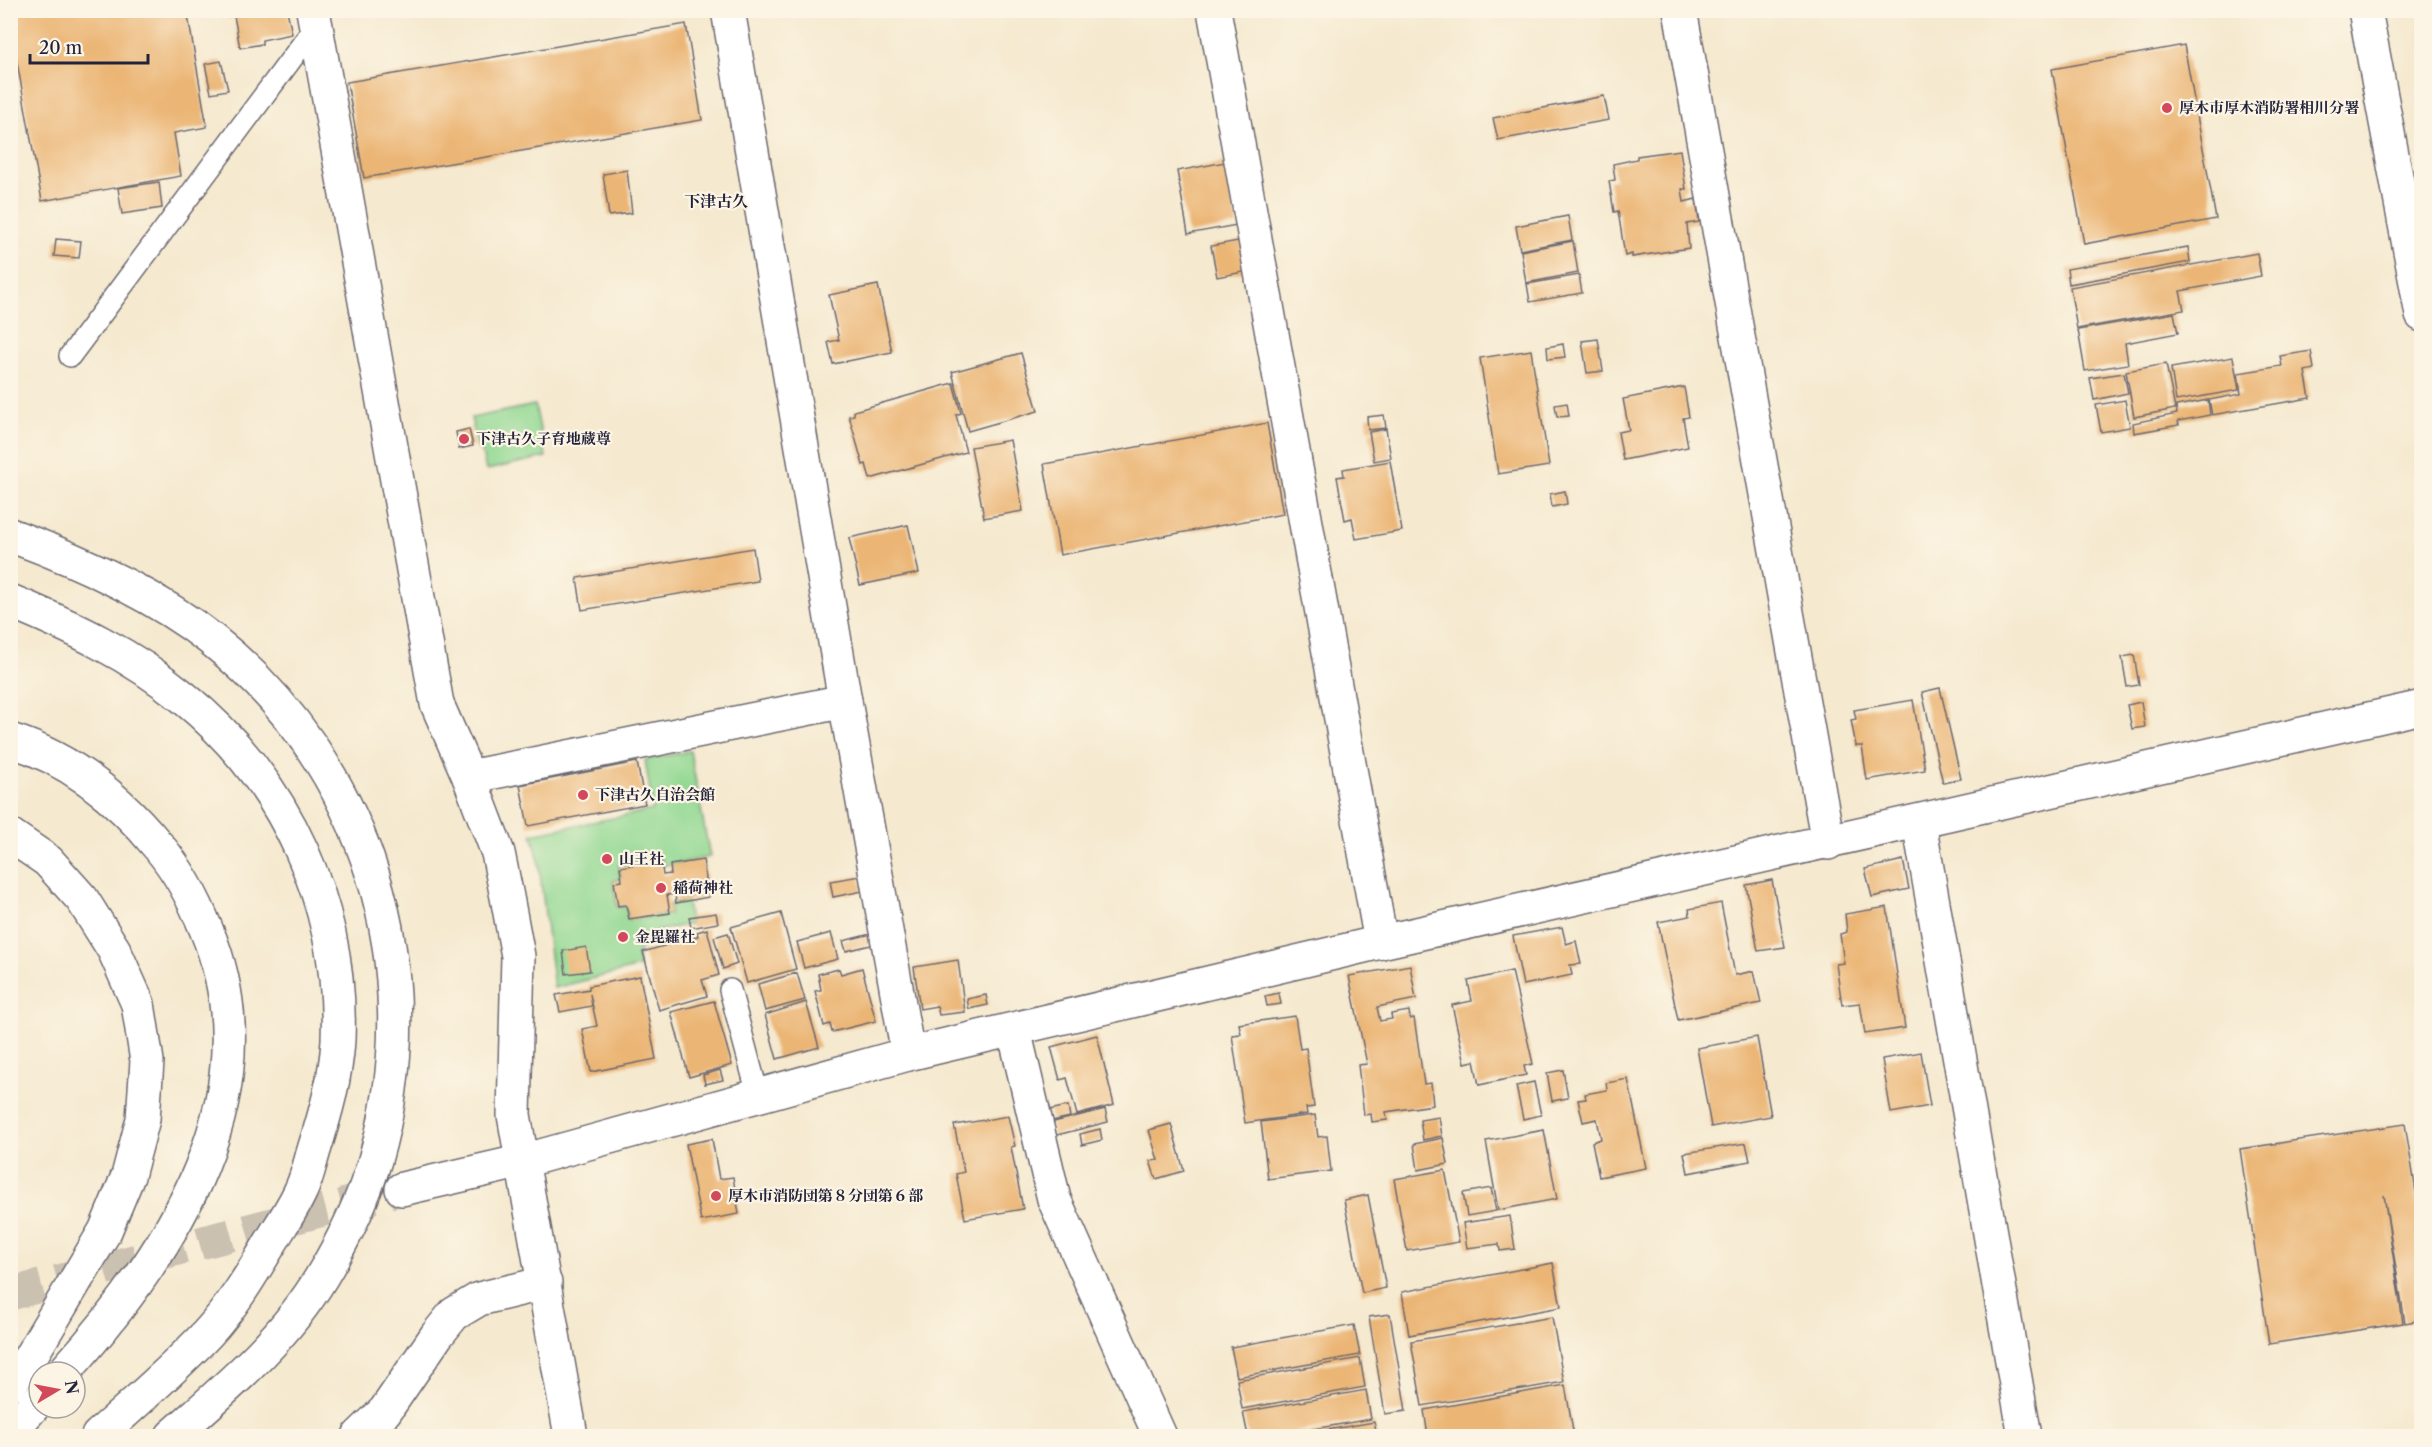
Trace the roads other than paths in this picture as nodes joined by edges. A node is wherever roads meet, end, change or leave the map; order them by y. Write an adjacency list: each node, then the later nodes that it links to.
1 (728, 10): 10 (main road)
2 (1214, 10): 17 (main road)
3 (1680, 10): 16 (main road)
4 (2365, 10): 6 (main road)
5 (314, 19): 7 (lane); 13 (main road)
6 (2421, 315)
7 (70, 356)
8 (10, 536): 30 (main road)
9 (10, 601): 29 (main road)
10 (845, 701): 13 (main road); 20 (main road)
11 (2421, 707): 14 (main road)
12 (10, 740): 25 (main road)
13 (469, 777): 22 (main road)
14 (1919, 822): 16 (main road); 34 (main road)
15 (10, 835): 26 (main road)
16 (1828, 843): 17 (main road)
17 (1381, 942): 19 (main road)
18 (730, 990): 21 (lane)
19 (1014, 1030): 20 (main road); 33 (main road)
20 (908, 1054): 21 (main road)
21 (758, 1095): 22 (main road)
22 (523, 1161): 23 (main road); 24 (main road)
23 (402, 1190)
24 (545, 1284): 31 (main road); 32 (main road)
25 (75, 1360)
26 (10, 1384)
27 (27, 1413): 28 (main road)
28 (10, 1431)
29 (98, 1437)
30 (171, 1437)
31 (359, 1437)
32 (571, 1437)
33 (1160, 1437)
34 (2025, 1437)

